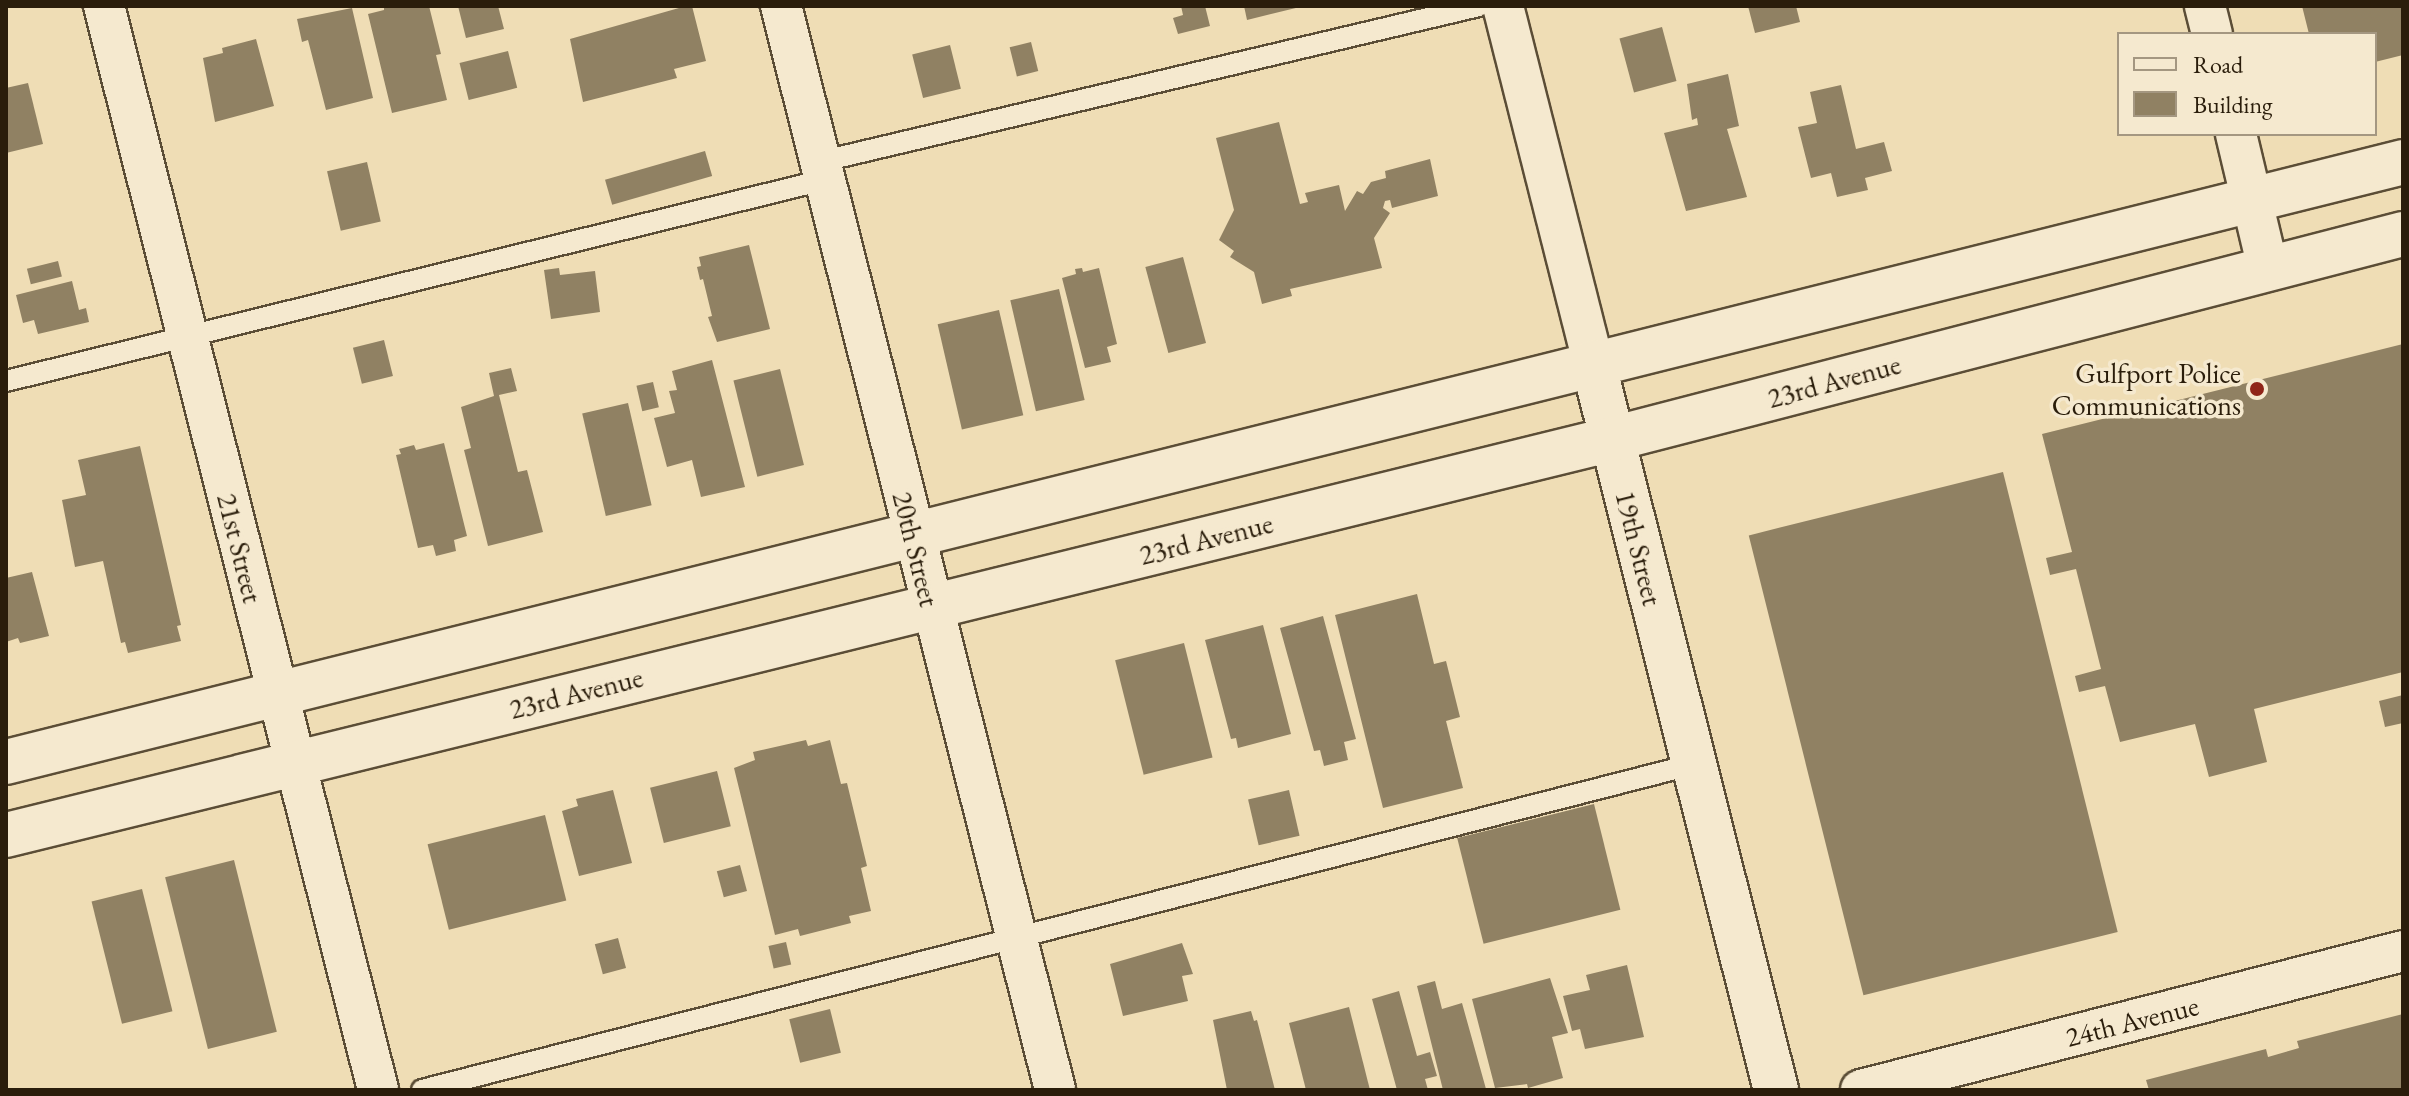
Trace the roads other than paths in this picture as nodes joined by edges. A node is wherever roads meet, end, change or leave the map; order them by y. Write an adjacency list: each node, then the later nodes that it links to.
1 (104, 6): 13 (street, 21st Street)
2 (781, 6): 9 (street, 20th Street)
3 (1479, 6): 9 (lane)
4 (1503, 6): 14 (street, 19th Street)
5 (2205, 6): 6 (street)
6 (2212, 32)
7 (2236, 136): 10 (street)
8 (2403, 162): 10 (street)
9 (822, 171): 13 (lane); 17 (street, 20th Street)
10 (2252, 198): 12 (street); 14 (street)
11 (2403, 234): 12 (street, 23rd Avenue)
12 (2268, 268): 16 (street, 23rd Avenue)
13 (187, 339): 15 (lane); 19 (street, 21st Street)
14 (1593, 362): 16 (street, 19th Street); 17 (street)
15 (6, 381)
16 (1612, 439): 18 (street, 23rd Avenue); 22 (street, 19th Street)
17 (913, 536): 18 (street, 20th Street); 19 (street)
18 (930, 607): 21 (street, 23rd Avenue); 24 (street, 20th Street)
19 (277, 694): 20 (street); 21 (street, 21st Street)
20 (6, 762)
21 (294, 762): 23 (street, 23rd Avenue); 26 (street, 21st Street)
22 (1694, 764): 24 (lane); 29 (street, 19th Street)
23 (6, 835)
24 (1016, 936): 27 (lane); 28 (street, 20th Street)
25 (2403, 951): 30 (street, 24th Avenue)
26 (378, 1090)
27 (422, 1090)
28 (1055, 1090)
29 (1776, 1090)
30 (1861, 1090)

